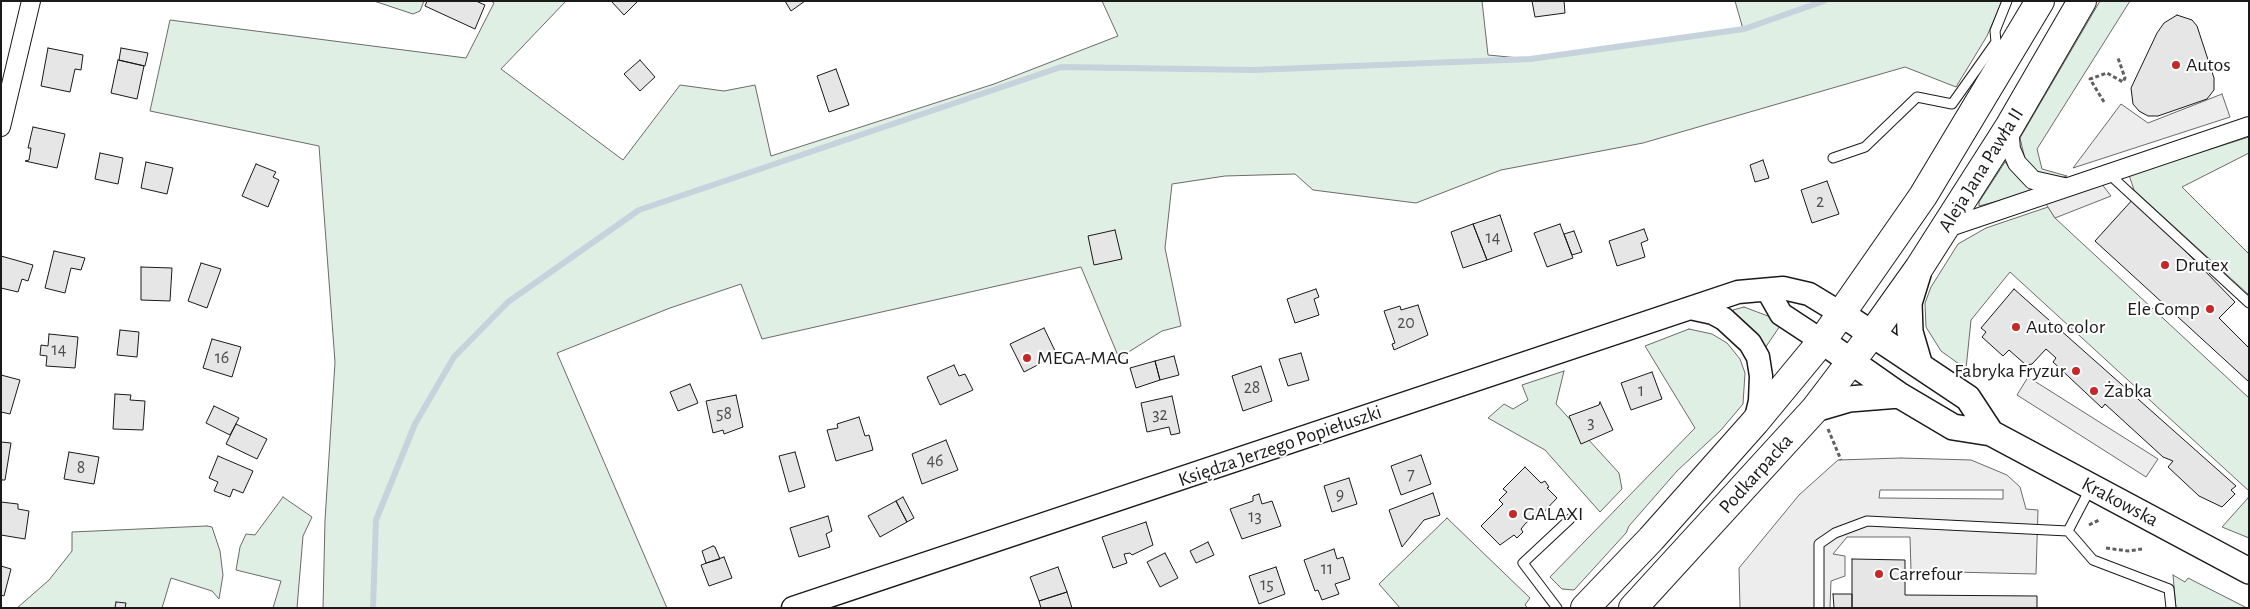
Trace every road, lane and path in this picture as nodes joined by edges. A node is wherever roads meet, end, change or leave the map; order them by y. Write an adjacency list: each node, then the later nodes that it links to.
1 (31, 1): 9 (street)
2 (2007, 1): 4 (lane)
3 (2082, 1): 10 (main road, Aleja Jana Pawła II)
4 (2016, 27): 7 (main road, Aleja Jana Pawła II); 7 (lane)
5 (2118, 58): 6 (path)
6 (2104, 102)
7 (1957, 117): 11 (lane); 19 (main road, Aleja Jana Pawła II)
8 (2249, 126): 12 (street)
9 (1, 127)
10 (2010, 127): 13 (street); 14 (main road, Aleja Jana Pawła II)
11 (1833, 158)
12 (2110, 175): 13 (street); 17 (lane)
13 (2064, 187): 14 (street)
14 (1944, 229): 15 (main road, Aleja Jana Pawła II)
15 (1919, 268): 20 (main road, Aleja Jana Pawła II); 23 (main road)
16 (1768, 290): 18 (street, Księdza Jerzego Popiełuszki); 19 (street, Księdza Jerzego Popiełuszki); 21 (street)
17 (2249, 303)
18 (1690, 308): 26 (street); 37 (street, Księdza Jerzego Popiełuszki)
19 (1842, 314): 20 (main road, Księdza Jerzego Popiełuszki); 21 (main road, Aleja Jana Pawła II)
20 (1872, 334): 22 (main road, Podkarpacka); 23 (main road, Krakowska)
21 (1822, 341): 22 (main road); 26 (main road, Podkarpacka)
22 (1850, 362): 24 (main road, Krakowska); 25 (main road, Podkarpacka)
23 (1920, 366): 27 (main road, Krakowska)
24 (1899, 395): 25 (main road); 27 (main road, Krakowska)
25 (1822, 419): 28 (path); 40 (main road, Podkarpacka)
26 (1755, 422): 39 (main road, Podkarpacka)
27 (1991, 433): 29 (main road, Krakowska)
28 (1841, 460)
29 (2091, 486): 32 (lane); 36 (main road, Krakowska)
30 (1570, 519): 38 (lane)
31 (2099, 520): 33 (path)
32 (2068, 531): 41 (lane); 42 (lane)
33 (2085, 533)
34 (2102, 548): 35 (path)
35 (2142, 549)
36 (2249, 571)
37 (793, 608)
38 (1557, 608)
39 (1585, 608)
40 (1633, 608)
41 (1819, 608)
42 (2172, 608)

